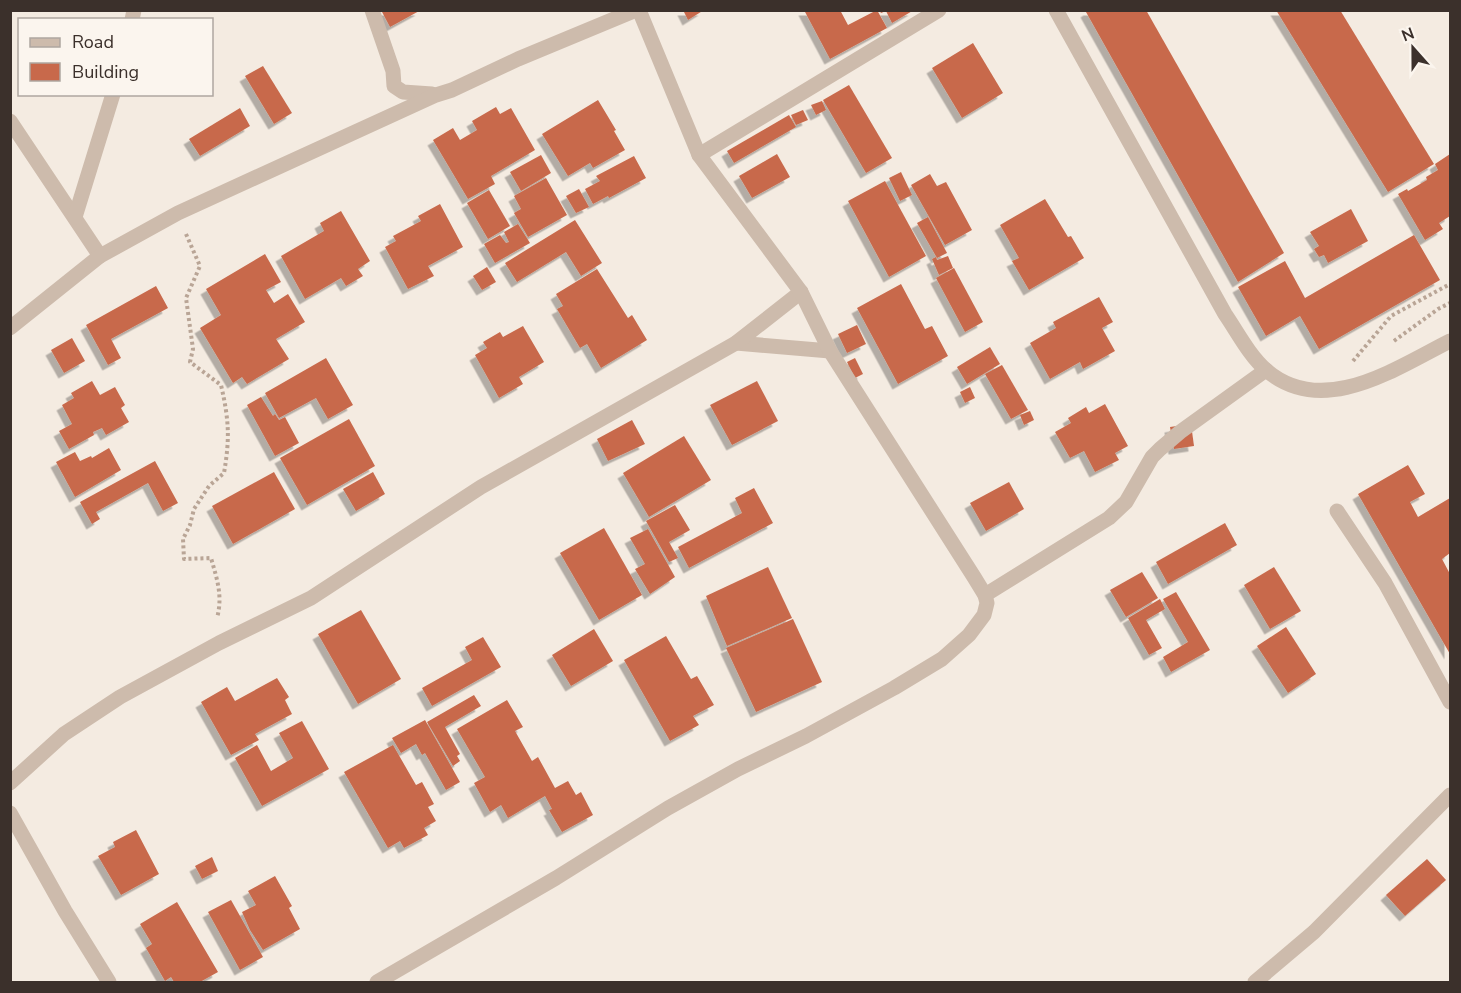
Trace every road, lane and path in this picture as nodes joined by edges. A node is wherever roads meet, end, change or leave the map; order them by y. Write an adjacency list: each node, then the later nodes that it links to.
1 (372, 10): 5 (street)
2 (638, 10): 5 (street); 8 (street)
3 (939, 10): 8 (street)
4 (1056, 10): 20 (street)
5 (436, 95): 9 (street)
6 (112, 96): 10 (street)
7 (10, 121): 10 (street)
8 (699, 155): 13 (street)
9 (178, 213): 11 (street); 24 (path)
10 (75, 216): 11 (street)
11 (100, 255): 15 (street)
12 (1450, 284): 21 (path)
13 (801, 292): 17 (street); 19 (street)
14 (1450, 303): 18 (path)
15 (10, 328)
16 (1450, 341): 21 (street)
17 (736, 343): 19 (street); 24 (street)
18 (1392, 343)
19 (830, 351): 23 (street)
20 (1266, 370): 21 (street); 23 (street)
21 (1328, 390)
22 (1337, 511): 25 (street)
23 (985, 595): 30 (street)
24 (210, 648): 26 (street)
25 (1450, 702)
26 (10, 783)
27 (1450, 795): 31 (street)
28 (10, 813): 29 (street)
29 (109, 982)
30 (377, 982)
31 (1255, 982)

